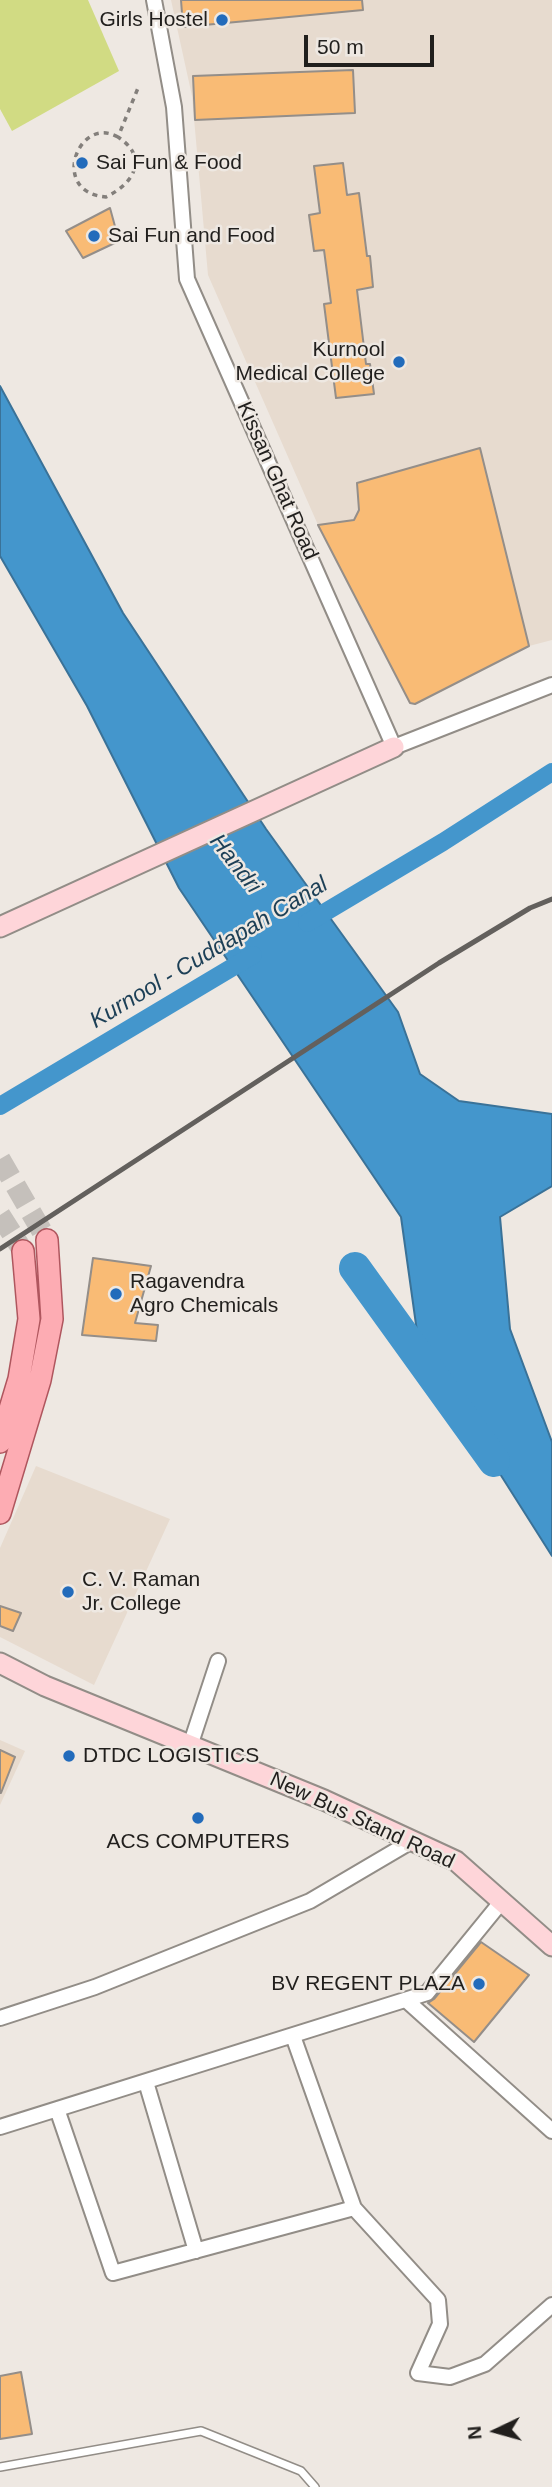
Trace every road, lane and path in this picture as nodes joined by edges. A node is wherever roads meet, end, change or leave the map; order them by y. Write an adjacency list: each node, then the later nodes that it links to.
1 (154, 0): 5 (street, Kissan Ghat Road)
2 (138, 88): 3 (path)
3 (118, 137): 3 (path)
4 (552, 685): 5 (street)
5 (394, 747): 6 (main road)
6 (0, 927)
7 (47, 1240): 10 (main road)
8 (23, 1251): 9 (main road)
9 (0, 1442)
10 (0, 1513)
11 (218, 1661): 13 (street)
12 (0, 1663): 13 (main road, New Bus Stand Road)
13 (190, 1746): 14 (main road, New Bus Stand Road)
14 (412, 1841): 15 (main road, New Bus Stand Road); 18 (street)
15 (502, 1901): 16 (main road, New Bus Stand Road); 17 (street)
16 (552, 1946)
17 (405, 2000): 19 (street); 23 (street)
18 (0, 2018)
19 (293, 2036): 20 (street); 24 (street)
20 (146, 2082): 21 (street); 25 (street)
21 (57, 2109): 22 (street); 25 (street)
22 (0, 2127)
23 (552, 2132)
24 (354, 2208): 25 (street); 26 (street)
25 (196, 2251)
26 (552, 2305)
27 (0, 2467): 28 (lane)
28 (315, 2487)

